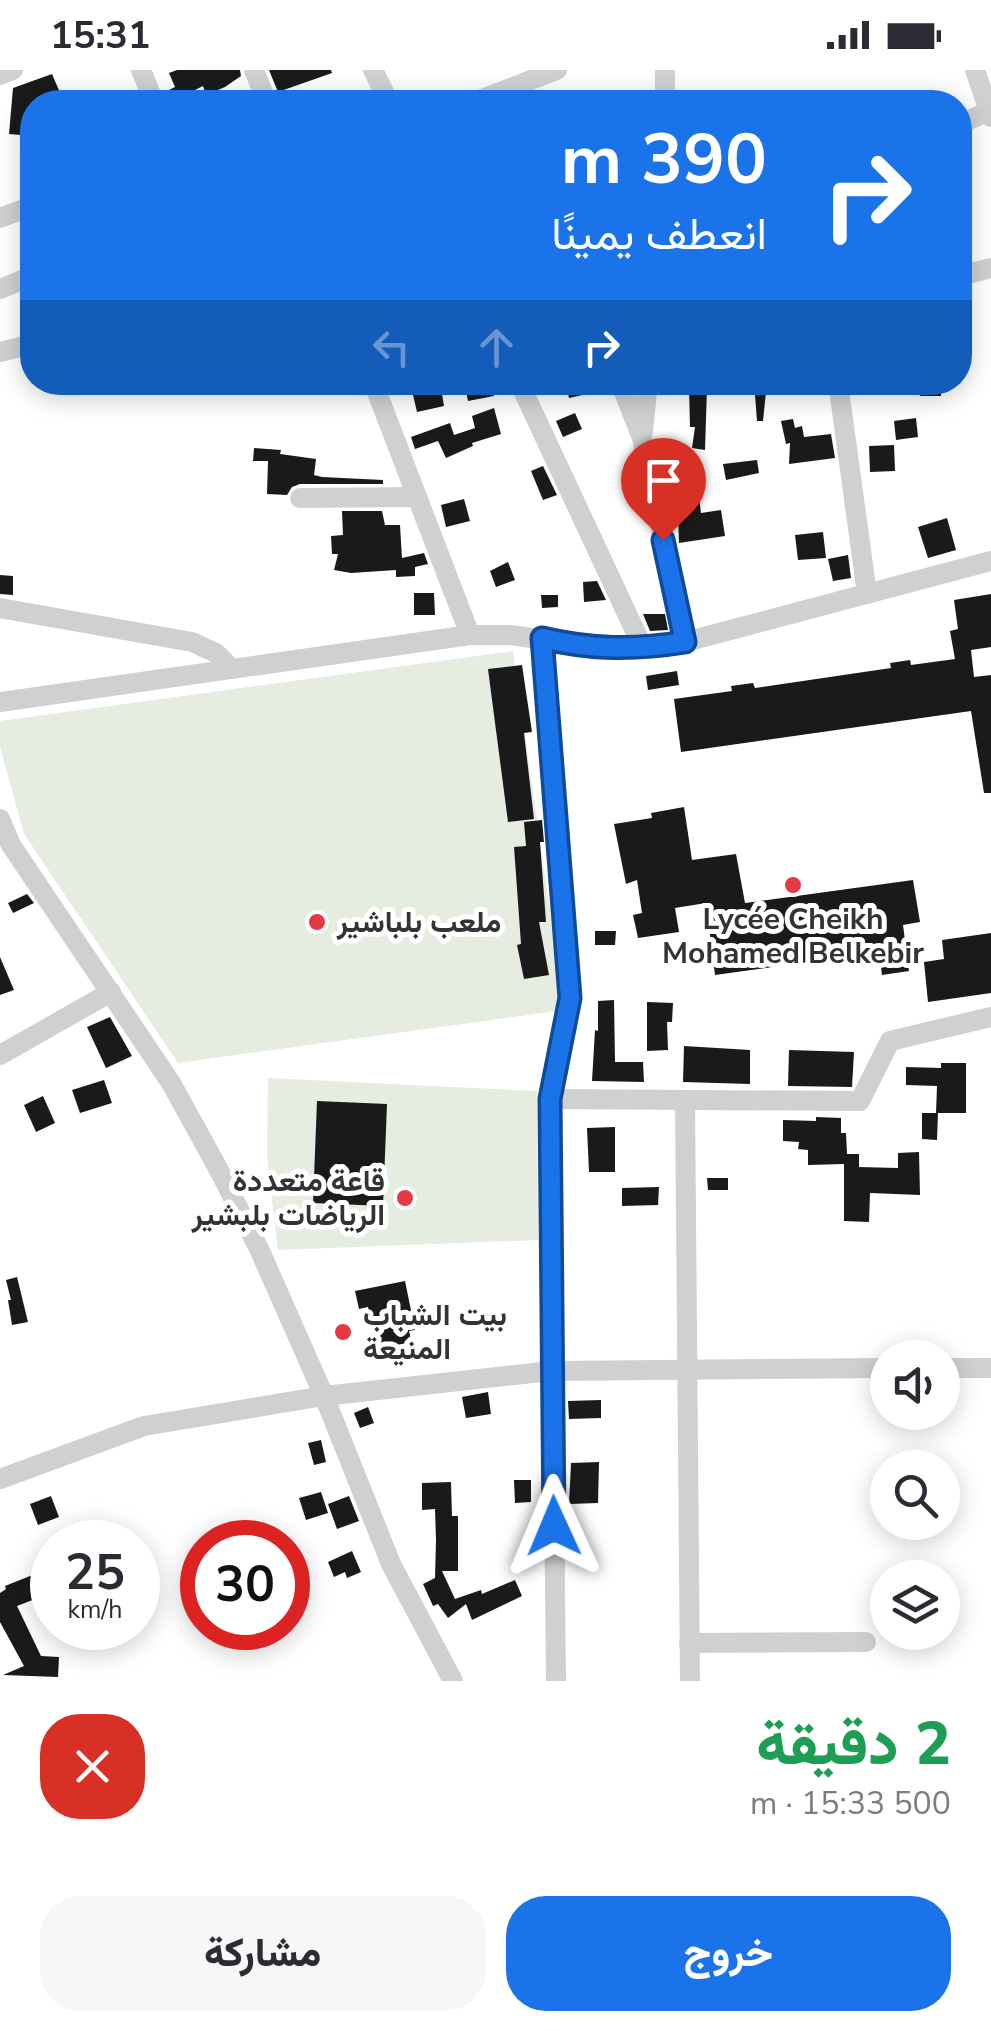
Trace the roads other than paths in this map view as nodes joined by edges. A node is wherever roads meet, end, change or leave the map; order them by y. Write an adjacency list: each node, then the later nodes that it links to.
1 (14, 70): 4 (street)
2 (557, 70): 5 (street)
3 (975, 70): 6 (street)
4 (0, 75)
5 (504, 88)
6 (990, 112)
7 (378, 395): 13 (street)
8 (525, 395): 21 (street)
9 (625, 395): 12 (street)
10 (647, 395): 12 (street)
11 (840, 395): 16 (street)
12 (642, 438): 20 (street)
13 (418, 497): 14 (street); 18 (street)
14 (300, 498)
15 (991, 561): 16 (street)
16 (867, 594): 20 (street)
17 (0, 608): 22 (street)
18 (470, 635): 19 (street); 22 (street)
19 (542, 638): 21 (street); 29 (street)
20 (685, 642): 21 (street)
21 (643, 648)
22 (232, 669): 23 (street)
23 (0, 702)
24 (0, 819): 25 (street)
25 (6, 847): 26 (street)
26 (111, 992): 28 (street); 36 (street)
27 (991, 1018): 30 (street)
28 (0, 1054)
29 (550, 1099): 30 (street); 35 (street)
30 (685, 1100): 34 (street)
31 (870, 1368): 34 (street)
32 (960, 1368): 33 (street)
33 (991, 1368)
34 (687, 1370): 35 (street); 39 (street)
35 (551, 1371): 36 (street); 41 (street)
36 (324, 1396): 37 (street); 40 (street)
37 (0, 1479)
38 (866, 1642): 39 (street)
39 (689, 1643): 42 (street)
40 (453, 1681)
41 (556, 1681)
42 (690, 1681)

